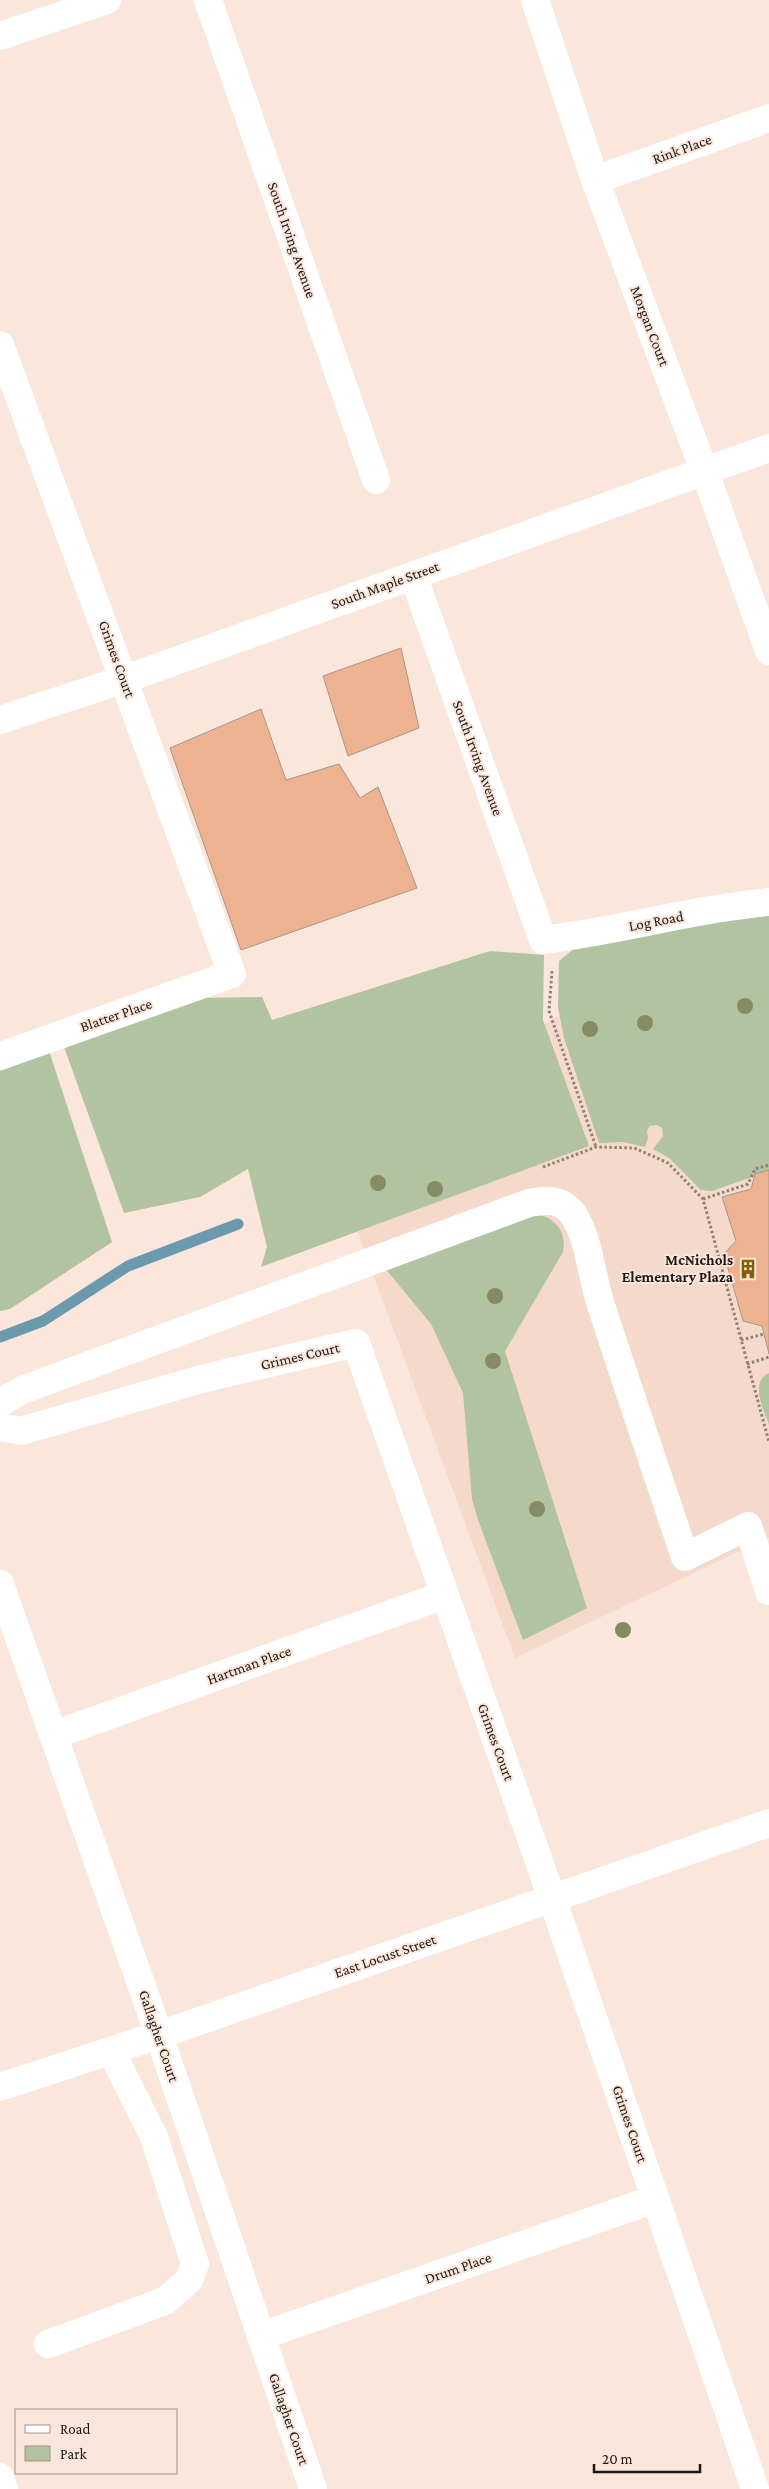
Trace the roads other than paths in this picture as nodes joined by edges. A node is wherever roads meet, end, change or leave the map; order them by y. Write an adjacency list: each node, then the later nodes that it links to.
1 (108, 0): 4 (street)
2 (208, 0): 10 (street, South Irving Avenue)
3 (535, 0): 6 (street, Morgan Court)
4 (0, 36)
5 (769, 118): 6 (street, Rink Place)
6 (595, 180): 9 (street, Morgan Court)
7 (3, 361): 13 (street, Grimes Court)
8 (769, 448): 9 (street, South Maple Street)
9 (704, 470): 11 (street, South Maple Street); 12 (street, Morgan Court)
10 (376, 480)
11 (413, 575): 13 (street, South Maple Street); 16 (street, South Irving Avenue)
12 (769, 651)
13 (125, 679): 14 (street, South Maple Street); 17 (street, Grimes Court)
14 (0, 720)
15 (769, 902): 16 (street, Log Road)
16 (550, 940)
17 (232, 974): 18 (street, Blatter Place)
18 (0, 1056)
19 (0, 1403): 22 (street)
20 (0, 1426): 23 (street, Grimes Court)
21 (0, 1584): 24 (street, Gallagher Court)
22 (769, 1591)
23 (444, 1595): 24 (street, Hartman Place); 26 (street, Grimes Court)
24 (54, 1735): 27 (street, Gallagher Court)
25 (769, 1823): 26 (street, East Locust Street)
26 (552, 1898): 27 (street, East Locust Street); 30 (street, Grimes Court)
27 (159, 2035): 28 (street, East Locust Street); 31 (street, Gallagher Court)
28 (111, 2051): 29 (street, East Locust Street); 32 (street)
29 (0, 2087)
30 (655, 2199): 31 (street, Drum Place); 36 (street, Grimes Court)
31 (261, 2336): 35 (street, Gallagher Court)
32 (48, 2344)
33 (0, 2477): 34 (street)
34 (4, 2489)
35 (313, 2489)
36 (755, 2489)

